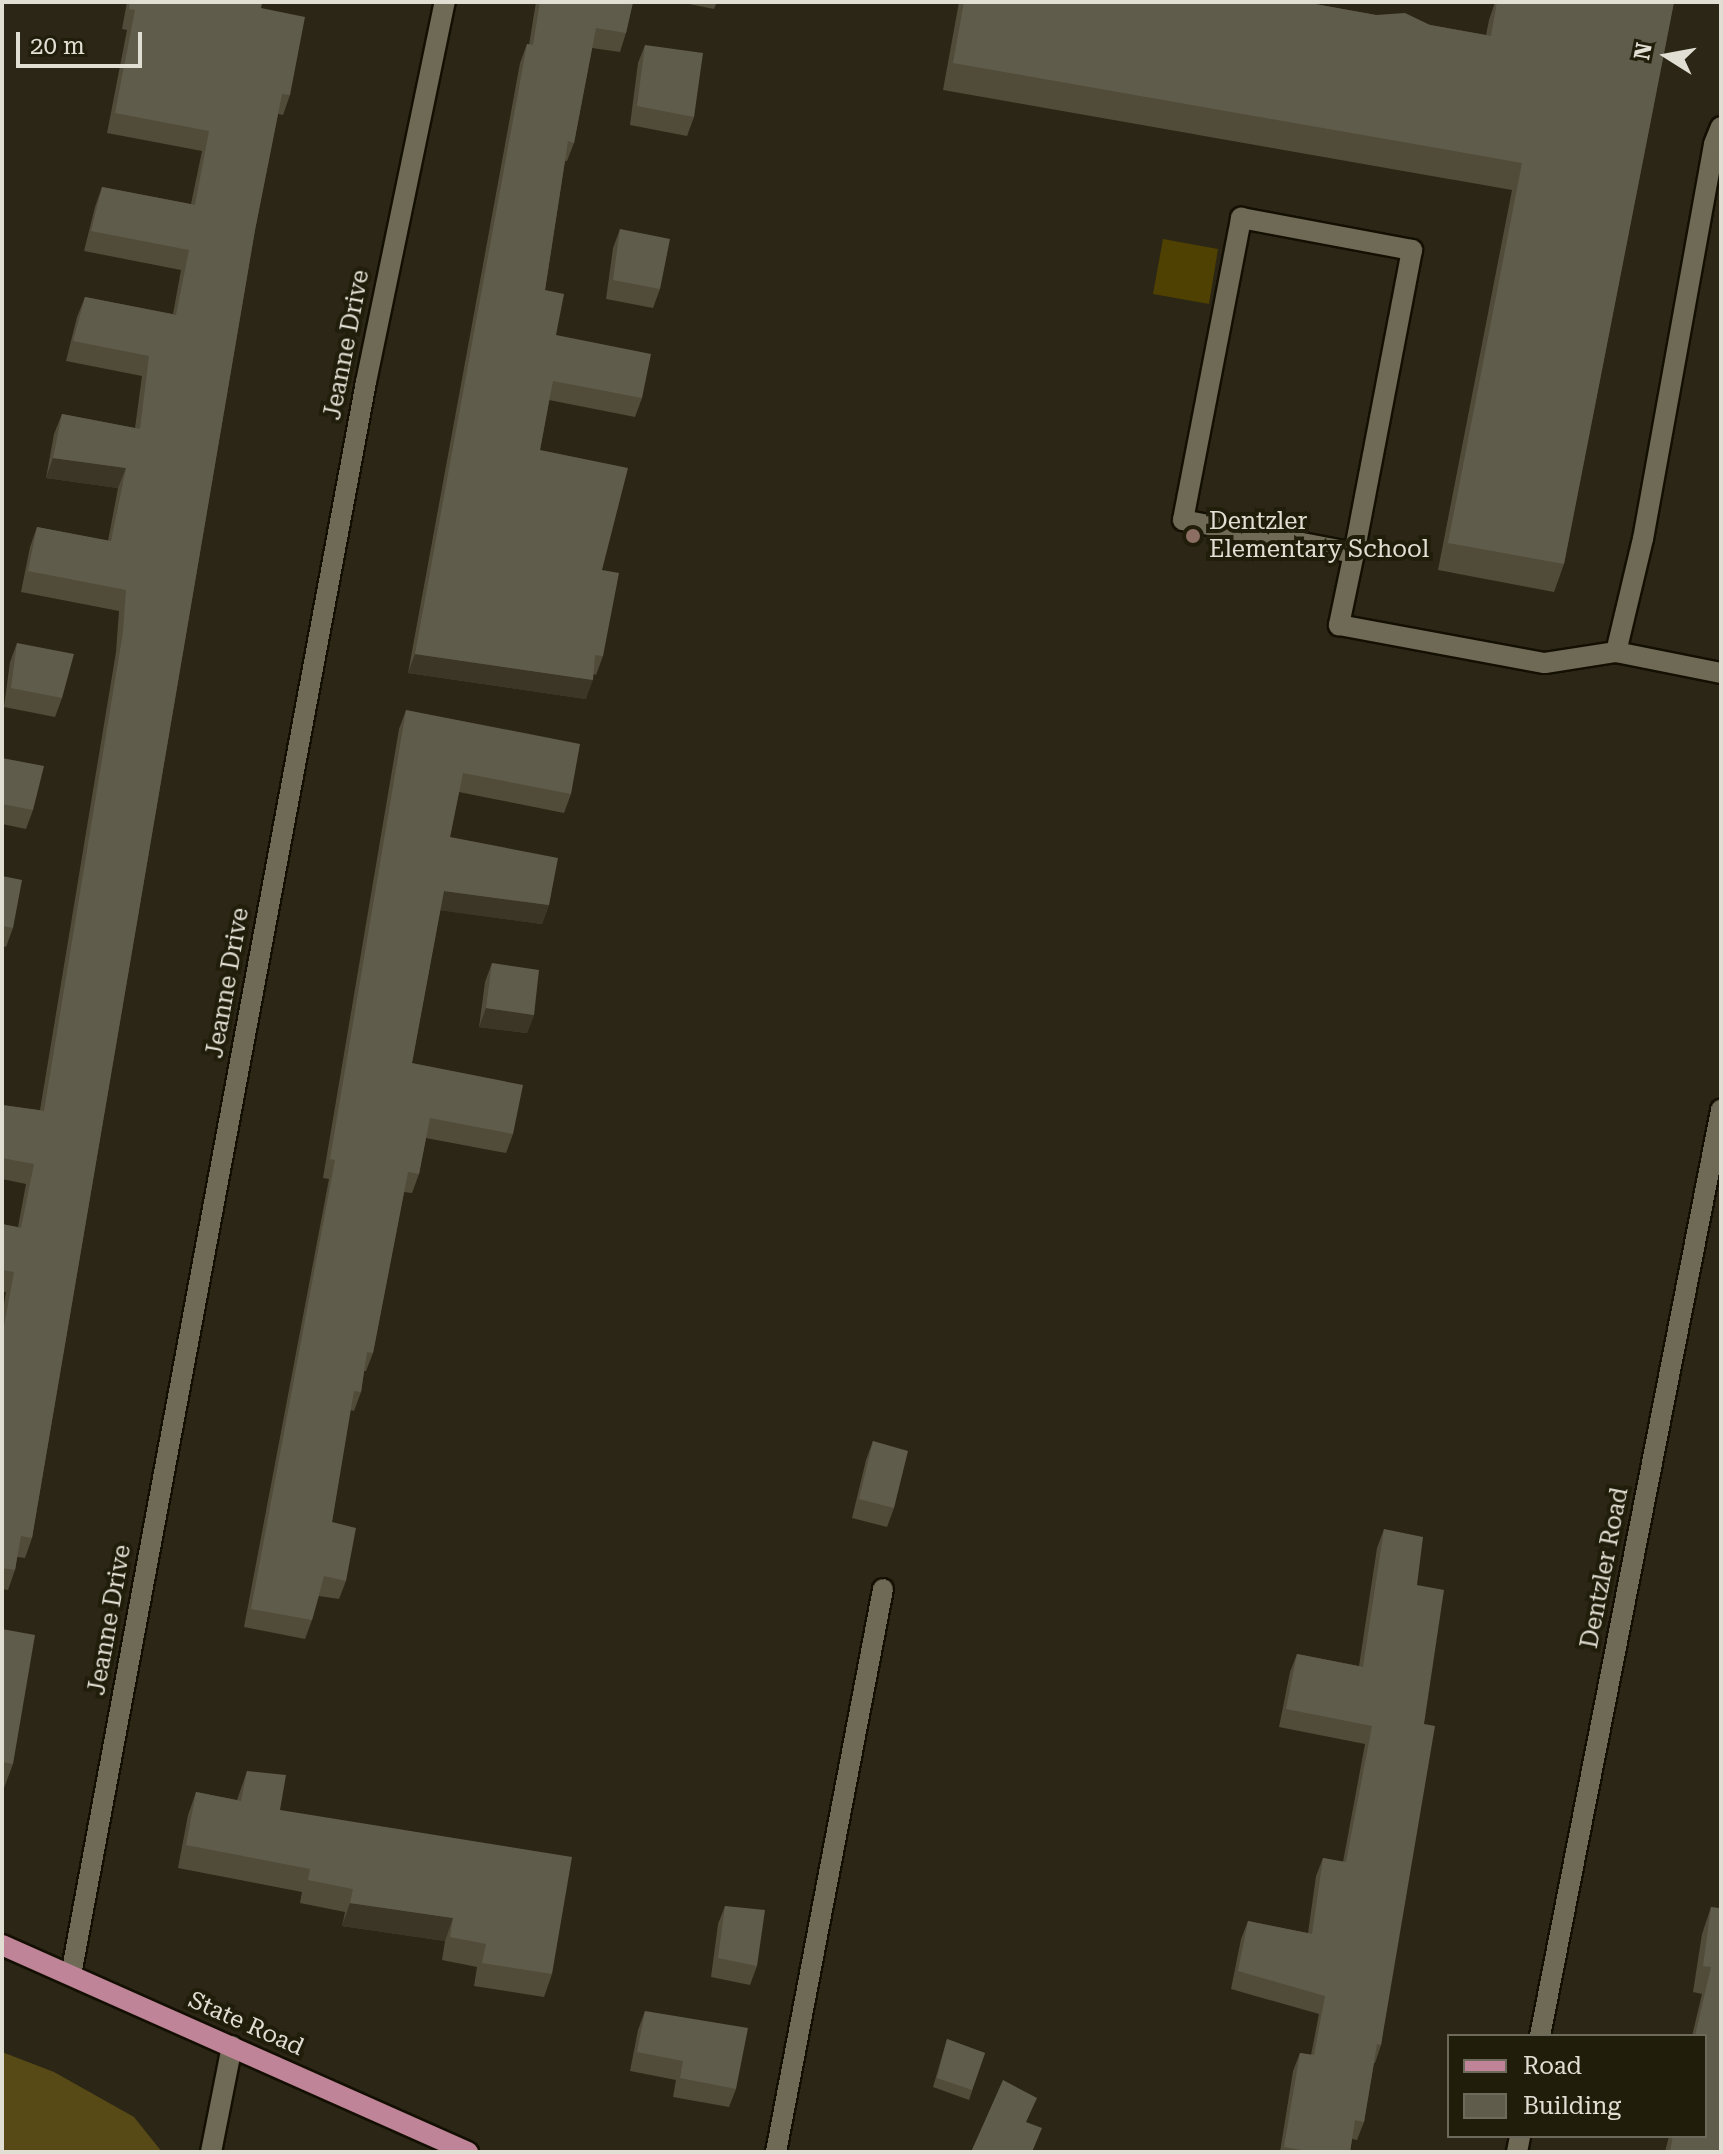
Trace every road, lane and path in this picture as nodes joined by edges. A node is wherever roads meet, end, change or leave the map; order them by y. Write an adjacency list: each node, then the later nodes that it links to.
1 (445, 2): 9 (street, Jeanne Drive)
2 (1721, 127): 4 (street)
3 (1354, 553): 3 (street); 4 (street)
4 (1616, 652): 5 (street)
5 (1721, 673)
6 (1721, 1110): 10 (street, Dentzler Road)
7 (883, 1589): 14 (street)
8 (2, 1945): 9 (main road, State Road)
9 (71, 1975): 11 (main road, State Road)
10 (1540, 2034)
11 (232, 2046): 12 (street); 13 (main road, State Road)
12 (211, 2152)
13 (468, 2152)
14 (776, 2152)

